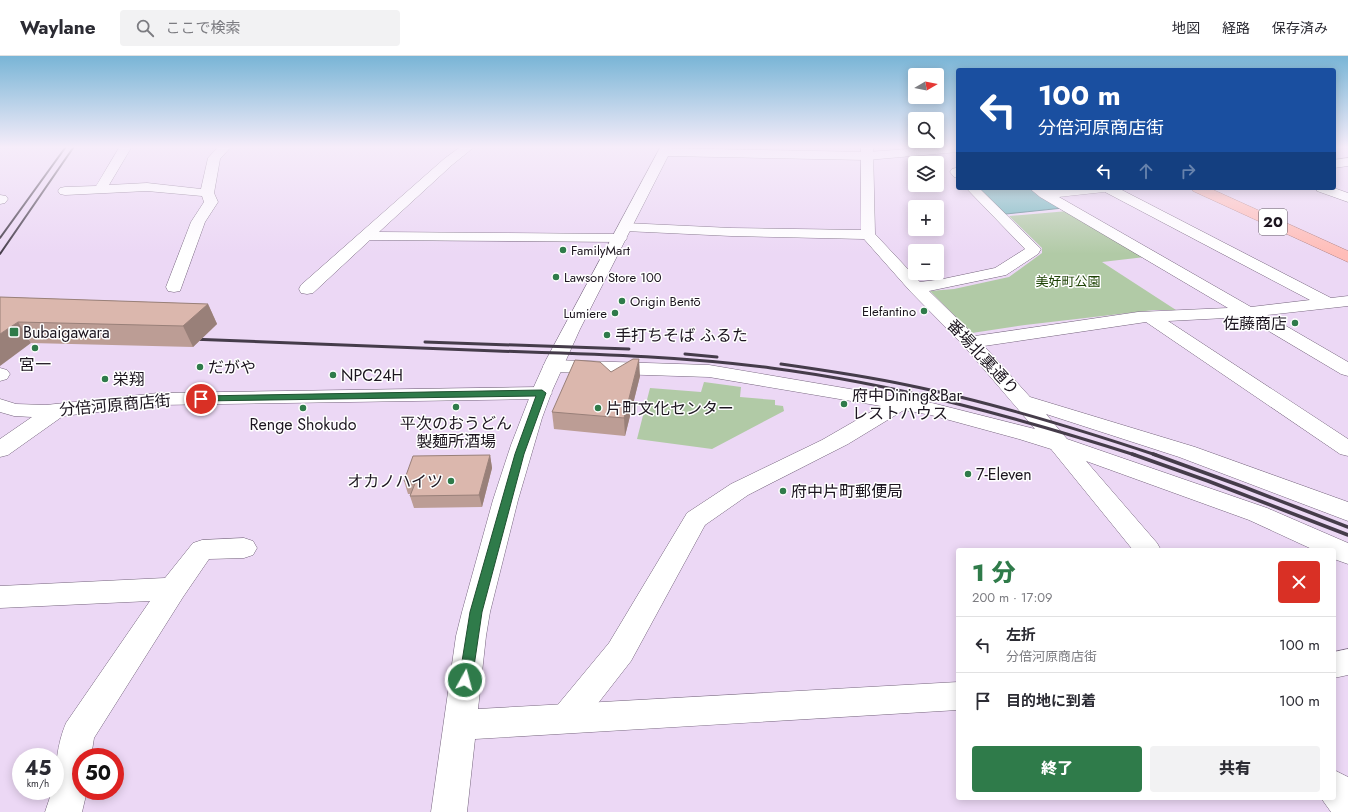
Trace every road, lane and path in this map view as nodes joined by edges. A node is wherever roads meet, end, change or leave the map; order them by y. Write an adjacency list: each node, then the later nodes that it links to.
1 (104, 183): 6 (street)
2 (209, 183): 14 (street)
3 (424, 183): 18 (street)
4 (649, 183): 16 (street)
5 (867, 183): 17 (street)
6 (101, 188): 12 (street); 14 (street)
7 (974, 190): 21 (street)
8 (1062, 190): 13 (street)
9 (1112, 190): 24 (street)
10 (1202, 190): 19 (highway, 20)
11 (1327, 190): 15 (street)
12 (65, 191)
13 (1040, 191): 25 (street)
14 (207, 193): 20 (street)
15 (1348, 198)
16 (623, 232): 17 (street); 18 (street); 29 (street)
17 (868, 235): 21 (street, 番場北裏通り)
18 (365, 236): 22 (street)
19 (1348, 257)
20 (174, 287)
21 (916, 287): 28 (street, 番場北裏通り)
22 (307, 289)
23 (1348, 301): 24 (street)
24 (1329, 303): 25 (street); 26 (street)
25 (1250, 312): 27 (street); 30 (street)
26 (1348, 313)
27 (1149, 316): 28 (street); 37 (street)
28 (970, 342): 32 (street, 番場北裏通り)
29 (553, 366): 31 (street); 33 (street)
30 (1348, 370)
31 (542, 393): 35 (street, 分倍河原商店街); 51 (street)
32 (1023, 401): 36 (street, 番場北裏通り); 39 (street)
33 (901, 403): 36 (street); 50 (street)
34 (0, 406): 35 (street, 分倍河原商店街)
35 (58, 410): 38 (street)
36 (1059, 444): 41 (street, 番場北裏通り); 42 (street)
37 (1348, 449)
38 (0, 450)
39 (1348, 512)
40 (244, 548): 45 (street)
41 (1146, 548)
42 (1334, 548)
43 (1336, 549): 44 (street)
44 (1348, 554)
45 (174, 589): 46 (street); 54 (street)
46 (0, 597)
47 (1348, 662): 48 (street)
48 (1336, 665)
49 (956, 696): 50 (street)
50 (567, 718): 51 (street)
51 (459, 725): 55 (street)
52 (1336, 790): 53 (street)
53 (1348, 805)
54 (63, 812)
55 (449, 812)

